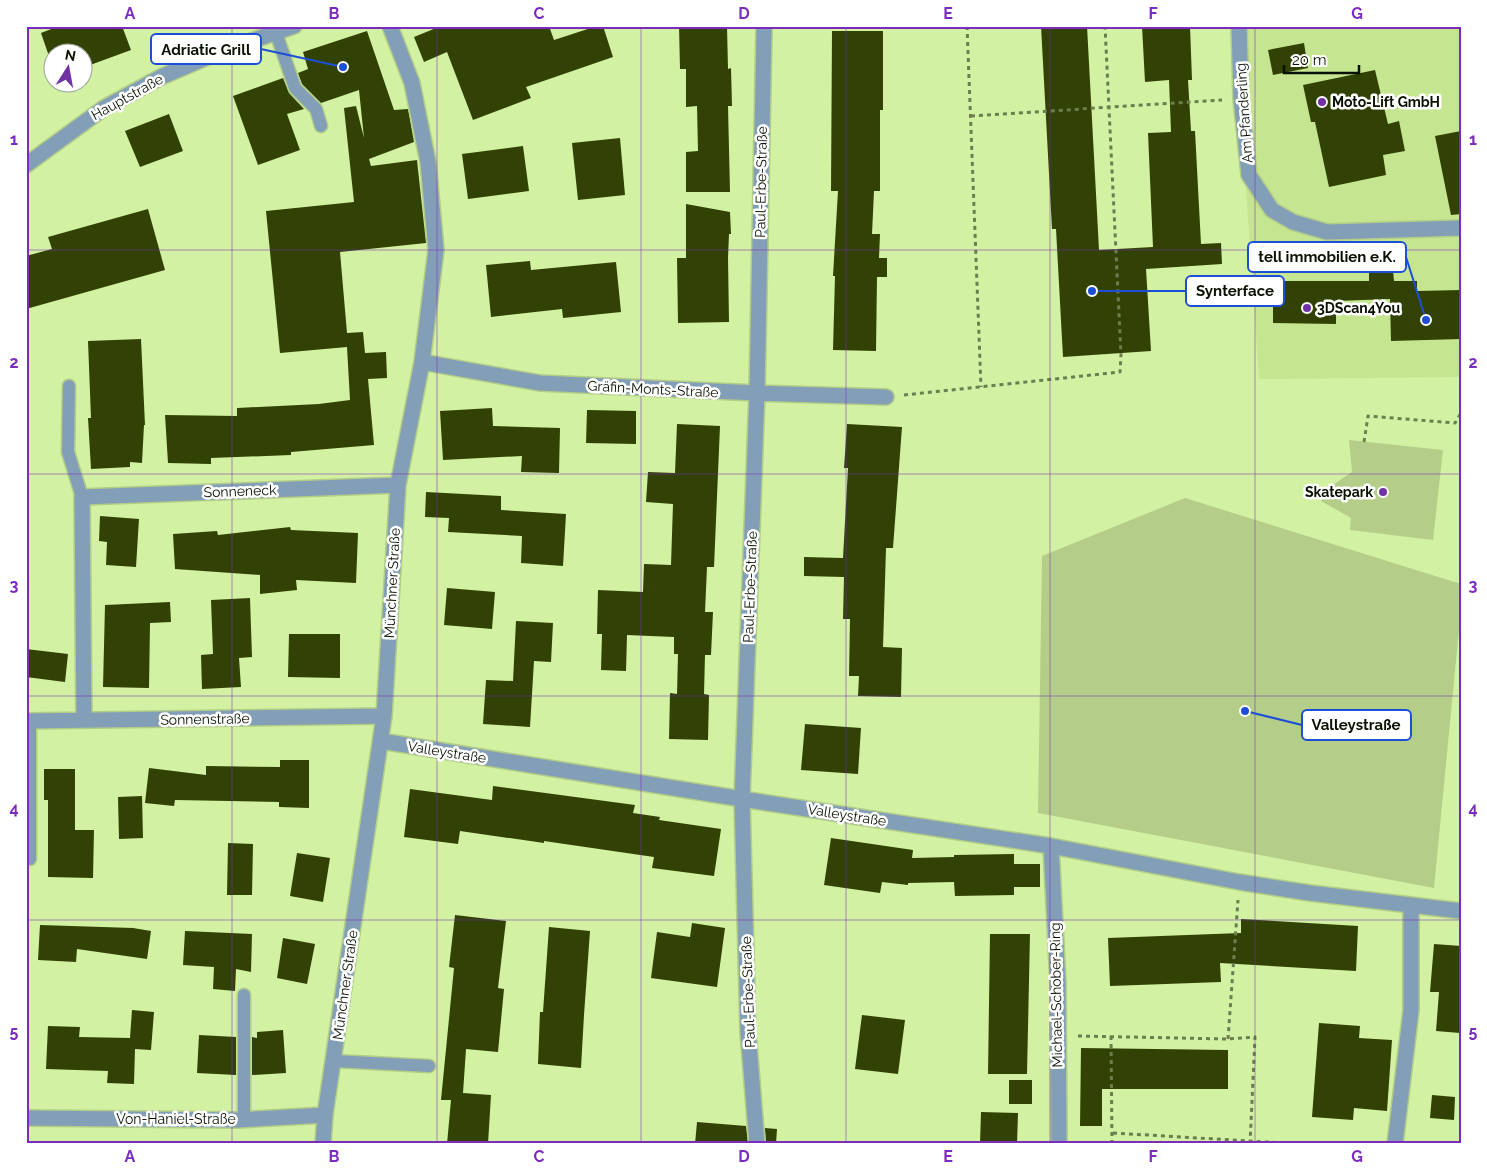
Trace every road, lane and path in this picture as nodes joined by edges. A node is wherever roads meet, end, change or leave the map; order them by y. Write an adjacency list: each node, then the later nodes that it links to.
1 (294, 26): 7 (street, Hauptstraße)
2 (390, 26): 14 (street, Münchner Straße)
3 (967, 26): 10 (path)
4 (1105, 26): 9 (path)
5 (1239, 26): 8 (street, Am Pfanderling)
6 (764, 30): 17 (street, Paul-Erbe-Straße)
7 (276, 33): 11 (lane); 12 (street, Hauptstraße)
8 (1241, 98): 9 (path); 13 (street, Am Pfanderling)
9 (1108, 107): 10 (path); 16 (path)
10 (971, 116): 16 (path)
11 (321, 126)
12 (26, 165)
13 (1461, 228)
14 (422, 362): 17 (street, Gräfin-Monts-Straße); 21 (street, Münchner Straße)
15 (68, 386): 22 (lane)
16 (981, 387): 18 (path)
17 (757, 394): 18 (street, Gräfin-Monts-Straße); 27 (street, Paul-Erbe-Straße)
18 (886, 397)
19 (1461, 413): 20 (path)
20 (1364, 442)
21 (398, 485): 22 (street, Sonneneck); 23 (street, Münchner Straße)
22 (82, 497): 24 (street)
23 (384, 716): 24 (street, Sonnenstraße); 26 (street, Münchner Straße)
24 (84, 720): 25 (street, Sonnenstraße)
25 (28, 721): 29 (lane)
26 (381, 741): 27 (street, Valleystraße); 37 (street, Münchner Straße)
27 (742, 799): 28 (street, Valleystraße); 45 (street, Paul-Erbe-Straße)
28 (1051, 846): 30 (street, Valleystraße); 34 (street, Michael-Schober-Ring)
29 (30, 859)
30 (1239, 882): 31 (street, Valleystraße); 36 (path)
31 (1411, 905): 32 (street, Valleystraße); 49 (street)
32 (1461, 912)
33 (244, 994): 41 (lane)
34 (1058, 1036): 35 (path); 46 (street, Michael-Schober-Ring)
35 (1111, 1036): 36 (path); 42 (path)
36 (1228, 1039): 43 (path)
37 (334, 1062): 38 (lane); 39 (street, Münchner Straße)
38 (429, 1066)
39 (325, 1115): 41 (street, Von-Haniel-Straße); 44 (street, Münchner Straße)
40 (26, 1118): 41 (street, Von-Haniel-Straße)
41 (244, 1120)
42 (1113, 1133): 43 (path); 47 (path)
43 (1250, 1142): 48 (path)
44 (323, 1144)
45 (757, 1144)
46 (1059, 1144)
47 (1112, 1144)
48 (1302, 1144)
49 (1395, 1144)

